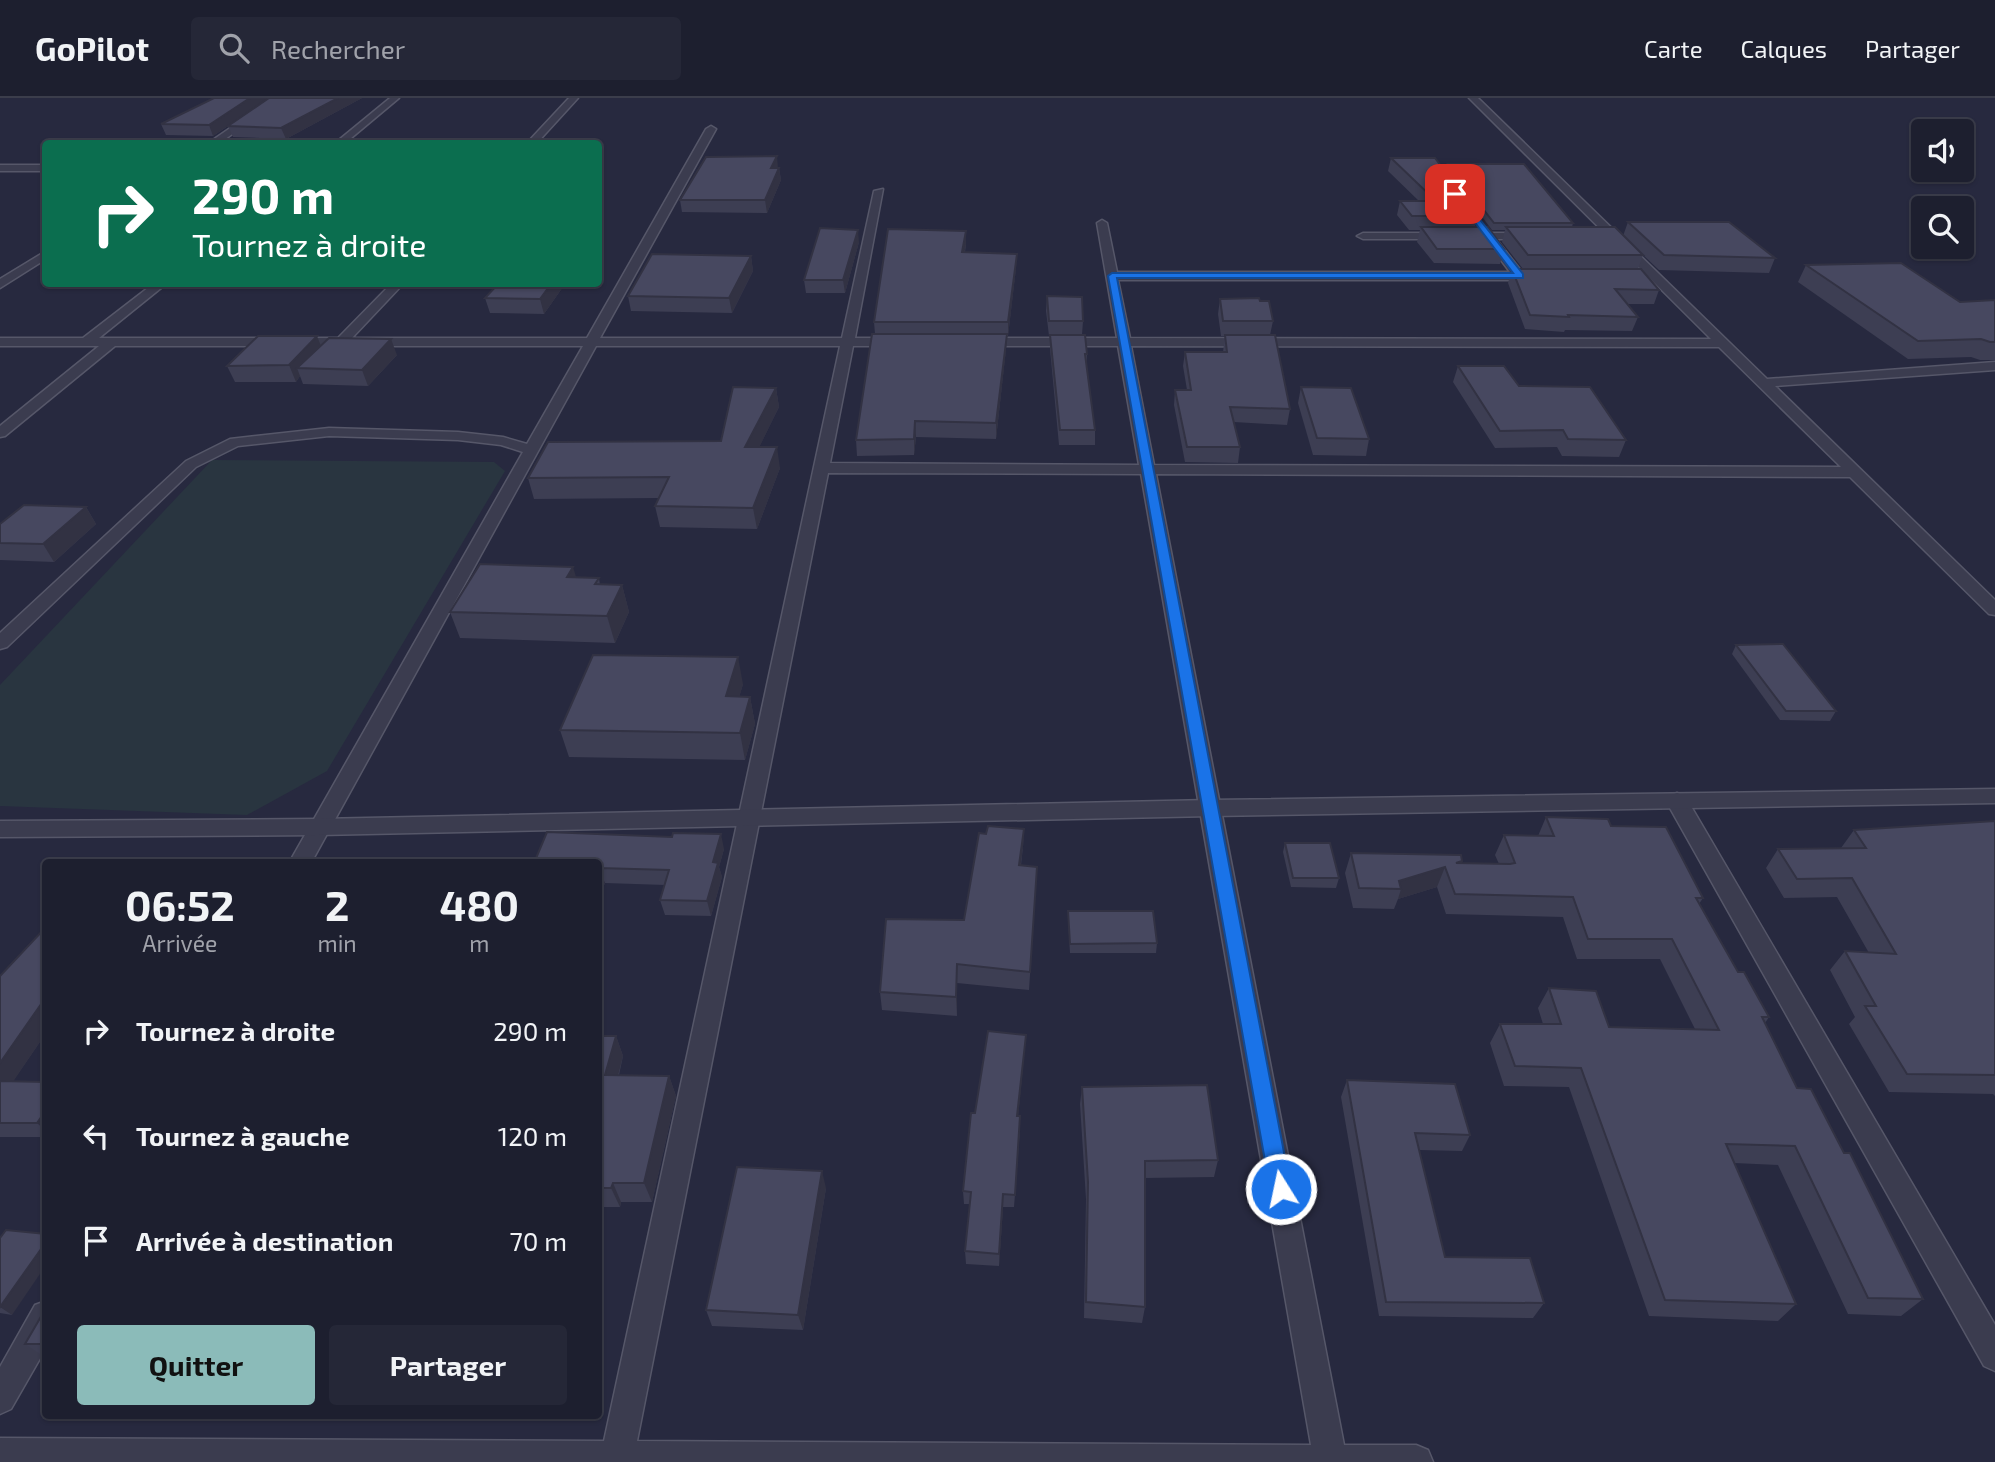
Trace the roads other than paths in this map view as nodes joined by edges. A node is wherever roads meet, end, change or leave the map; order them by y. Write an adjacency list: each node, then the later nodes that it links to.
1 (280, 98): 6 (street)
2 (396, 98): 7 (street)
3 (574, 98): 8 (street)
4 (1473, 98): 33 (street)
5 (711, 129): 28 (street)
6 (217, 140)
7 (343, 140)
8 (534, 140)
9 (0, 168): 10 (street)
10 (42, 168)
11 (878, 191): 29 (street)
12 (1102, 223): 18 (street)
13 (1480, 226): 15 (street)
14 (1363, 236): 15 (street)
15 (1488, 236): 16 (street); 19 (street)
16 (1544, 236)
17 (42, 257): 21 (street)
18 (1112, 276): 19 (street); 32 (street)
19 (1519, 276): 20 (street)
20 (1546, 276)
21 (0, 284)
22 (156, 287): 25 (street)
23 (394, 287): 27 (street)
24 (0, 342): 25 (street)
25 (86, 342): 26 (street)
26 (111, 342): 27 (street); 36 (street)
27 (341, 342): 28 (street)
28 (592, 342): 29 (street); 37 (street)
29 (847, 342): 30 (street); 38 (street)
30 (917, 342)
31 (958, 342): 32 (street)
32 (1125, 343): 33 (street); 39 (street)
33 (1723, 343): 35 (street)
34 (1995, 366): 35 (street)
35 (1763, 383): 40 (street)
36 (0, 433)
37 (531, 450): 42 (street); 47 (street)
38 (822, 468): 39 (street); 46 (street)
39 (1148, 469): 40 (street); 45 (street)
40 (1854, 472): 41 (street)
41 (1995, 610)
42 (0, 643)
43 (1995, 796): 44 (street)
44 (1677, 801): 45 (street); 51 (street)
45 (1211, 808): 46 (street); 55 (street)
46 (749, 818): 47 (street); 54 (street)
47 (319, 828): 48 (street); 49 (street)
48 (0, 830)
49 (302, 859)
50 (42, 1323): 52 (street)
51 (1995, 1356)
52 (0, 1398)
53 (0, 1455): 54 (street)
54 (617, 1460): 55 (street)
55 (1330, 1462): 56 (street)
56 (1416, 1462)

